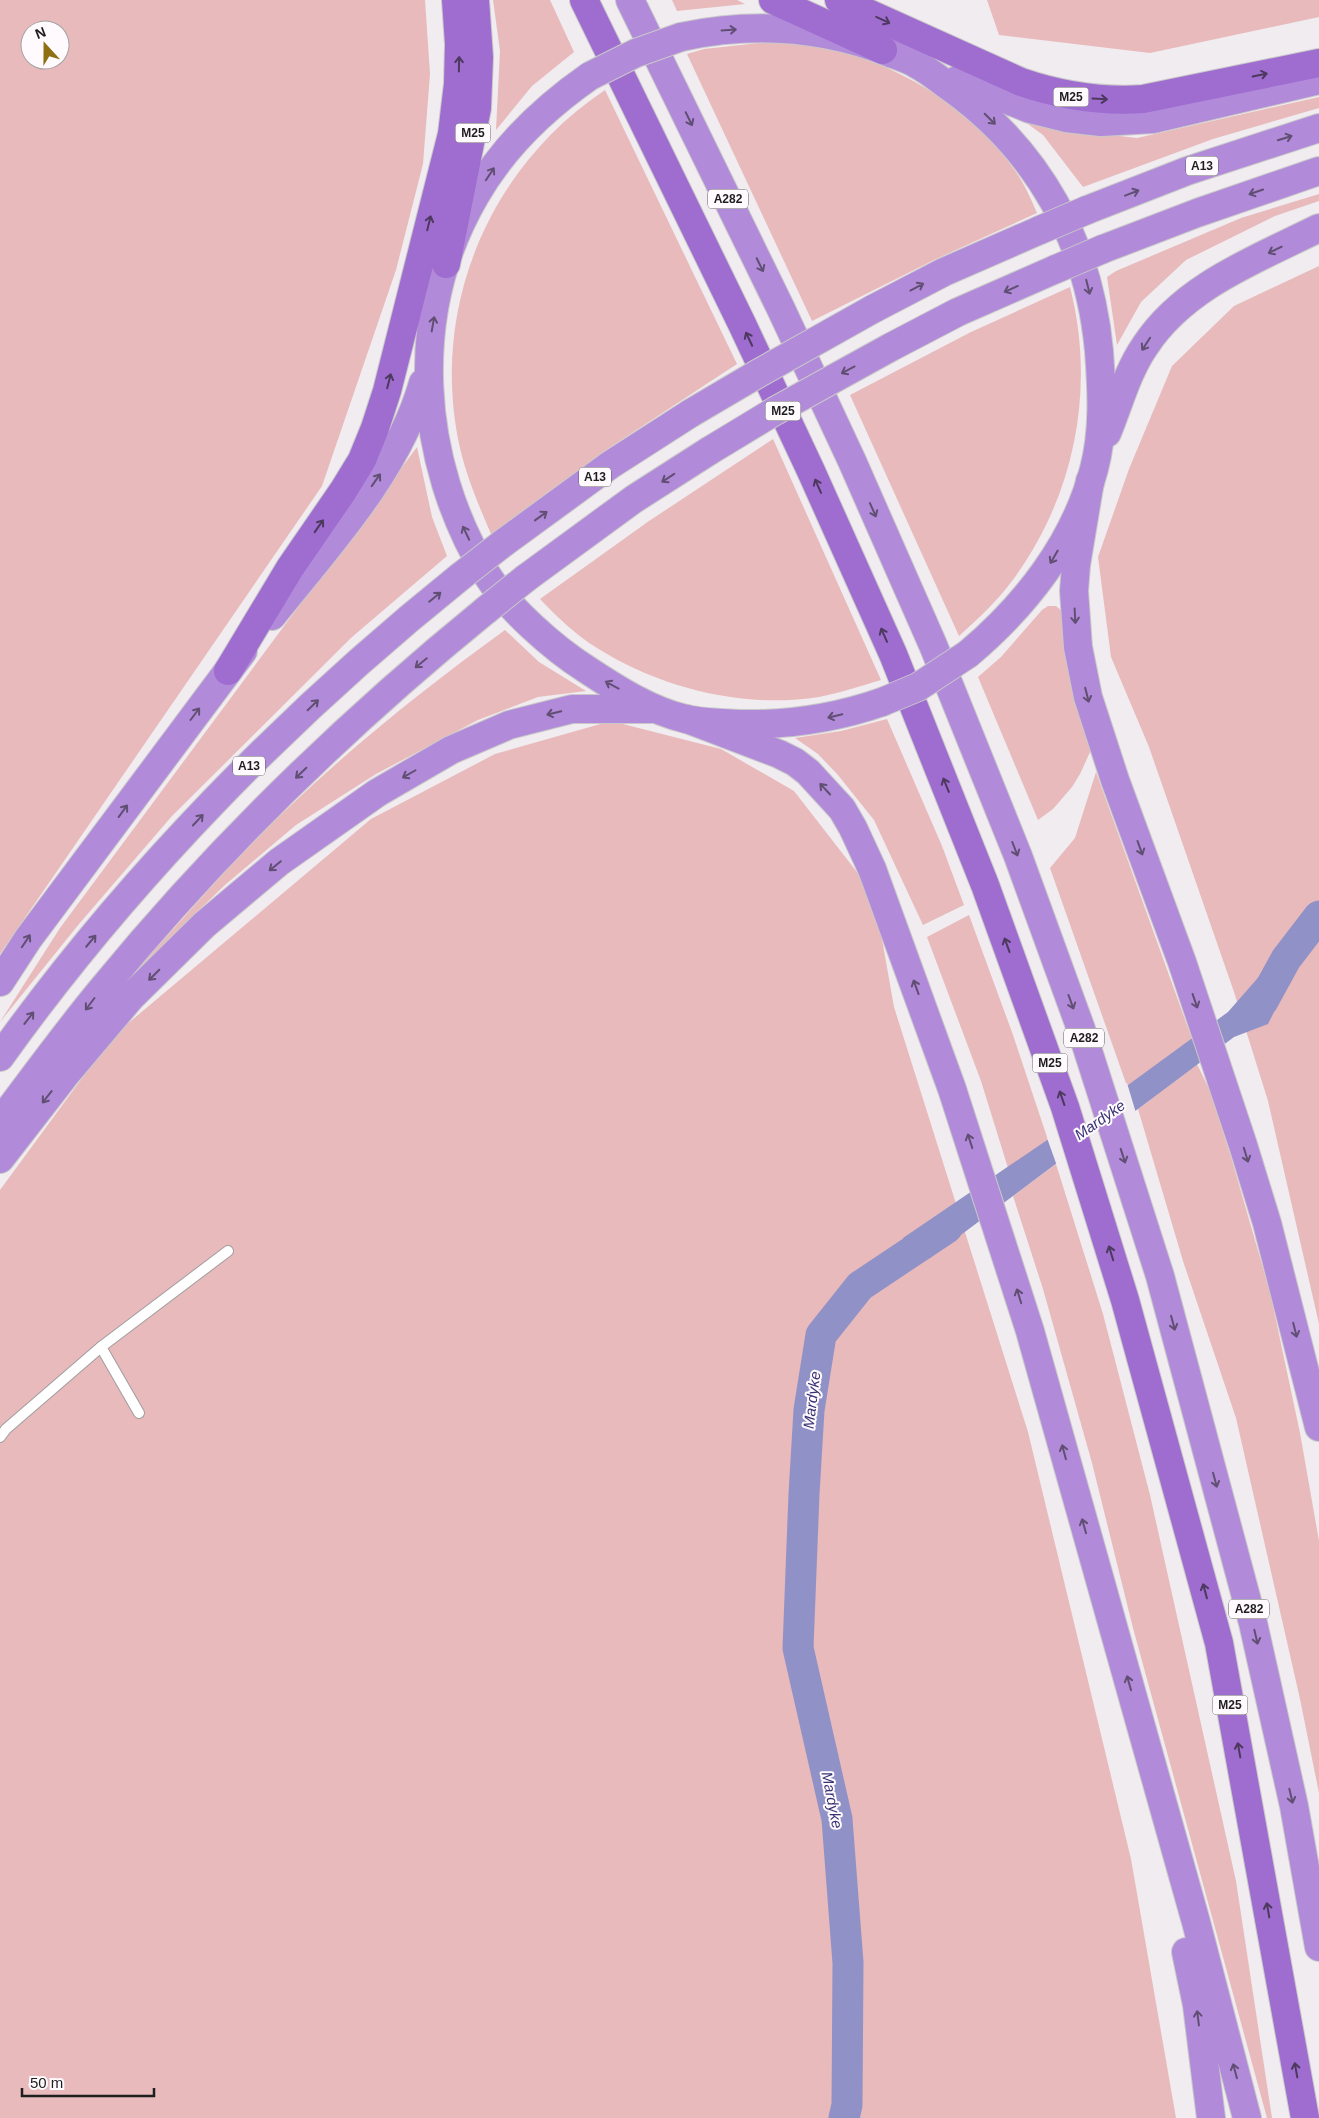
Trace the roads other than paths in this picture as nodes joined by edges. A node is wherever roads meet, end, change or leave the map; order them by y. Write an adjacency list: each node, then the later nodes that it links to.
1 (456, 0): 17 (highway, M25, one-way to 1)
2 (475, 0): 14 (highway, M25)
3 (584, 0): 33 (highway, M25, one-way to 3)
4 (630, 0): 30 (highway, A282, one-way to 30)
5 (774, 0): 7 (highway)
6 (839, 0): 8 (highway, M25, one-way to 8)
7 (883, 50): 9 (highway); 14 (highway, one-way to 7, bridge)
8 (1319, 63)
9 (916, 64): 10 (highway); 16 (highway, one-way to 16)
10 (1319, 80)
11 (1319, 128): 21 (highway, A13, one-way to 11, bridge)
12 (1319, 171): 22 (highway, one-way to 22, bridge)
13 (1319, 228): 16 (highway, one-way to 16)
14 (446, 264): 15 (highway, one-way to 14)
15 (428, 364): 17 (highway, one-way to 15); 18 (highway, one-way to 15)
16 (1092, 474): 19 (highway, one-way to 19, bridge); 27 (highway, one-way to 27)
17 (228, 671): 20 (highway, one-way to 17)
18 (655, 708): 19 (highway); 23 (highway, one-way to 23)
19 (687, 719): 29 (highway, one-way to 19)
20 (0, 982)
21 (0, 1057)
22 (0, 1122)
23 (0, 1158)
24 (228, 1251): 25 (lane)
25 (101, 1347): 26 (lane); 28 (lane)
26 (139, 1413)
27 (1319, 1427)
28 (0, 1437)
29 (1142, 1730): 31 (highway, one-way to 29); 32 (highway, one-way to 29)
30 (1319, 1947)
31 (1211, 2118)
32 (1247, 2118)
33 (1304, 2118)

